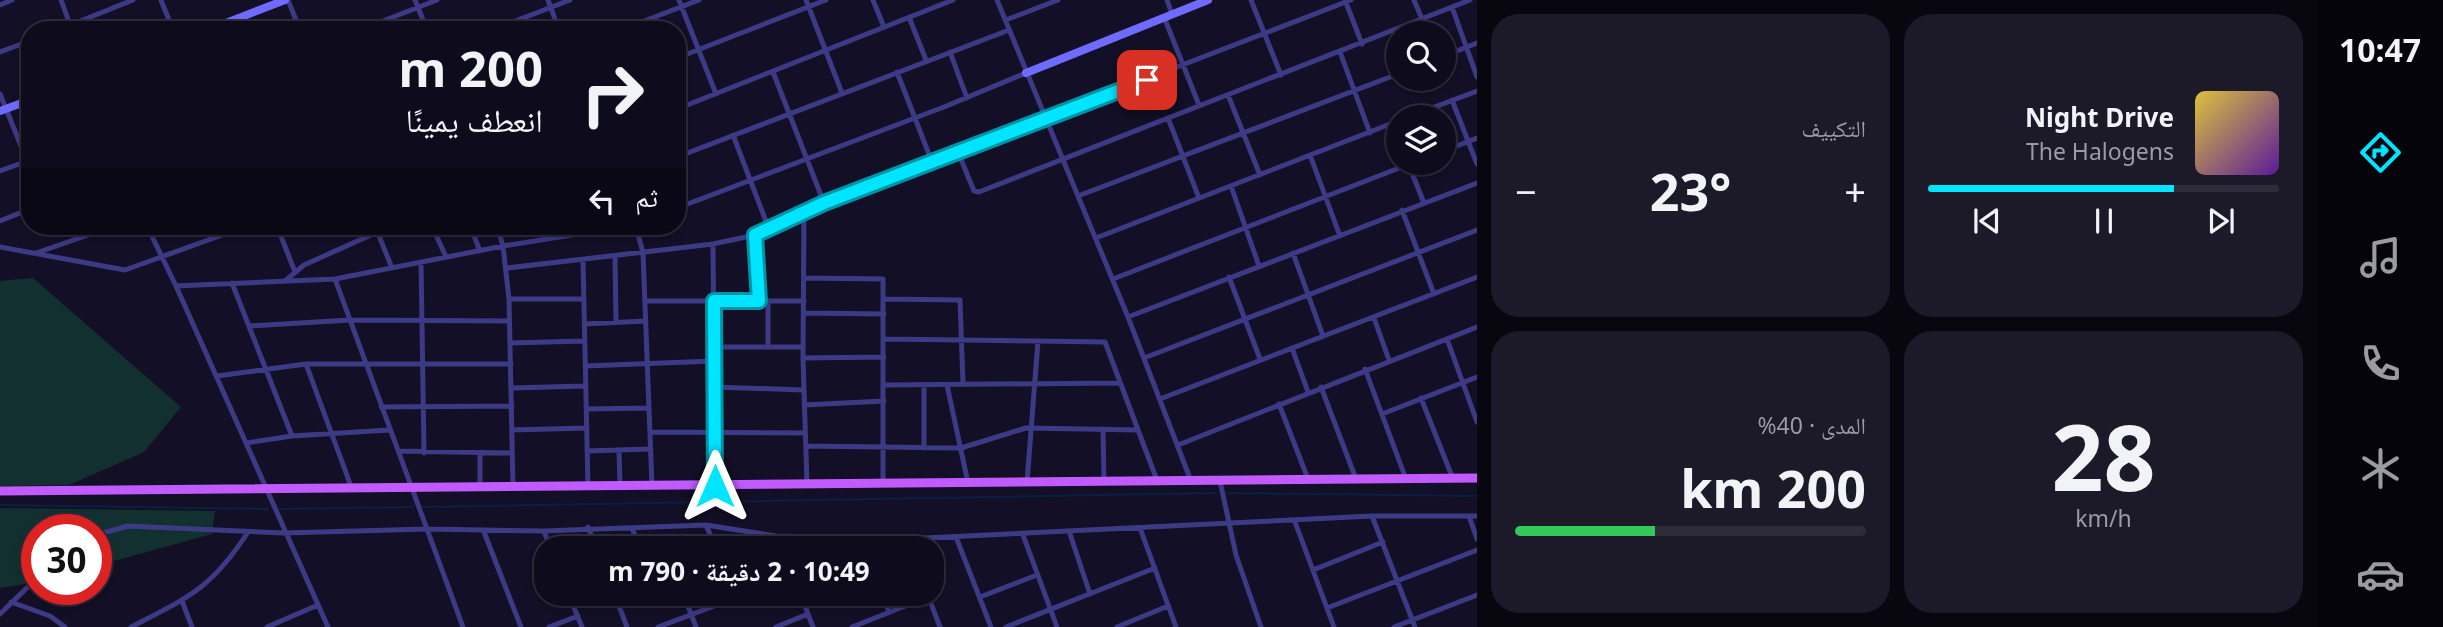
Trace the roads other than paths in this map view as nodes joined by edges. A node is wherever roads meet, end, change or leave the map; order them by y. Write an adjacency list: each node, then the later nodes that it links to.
1 (12, 0): 26 (street)
2 (61, 0): 34 (street)
3 (133, 0): 22 (street)
4 (161, 0): 36 (street)
5 (286, 0): 25 (street); 38 (street)
6 (415, 0): 27 (street)
7 (437, 0): 27 (street)
8 (548, 0): 28 (street)
9 (570, 0): 28 (street)
10 (699, 0): 23 (street)
11 (825, 0): 24 (street)
12 (873, 0): 44 (street)
13 (953, 0): 31 (street)
14 (997, 0): 33 (street)
15 (1058, 0): 33 (street)
16 (1167, 0): 30 (street)
17 (1208, 0): 30 (street)
18 (1251, 0): 46 (street)
19 (1414, 0): 32 (street)
20 (1470, 0): 29 (street)
21 (1347, 1): 46 (street); 49 (street)
22 (121, 2): 35 (street)
23 (680, 3): 43 (street); 51 (street)
24 (807, 3): 51 (street); 52 (street)
25 (262, 4): 37 (street)
26 (0, 5)
27 (418, 7): 39 (street); 40 (street)
28 (551, 8): 41 (street); 42 (street)
29 (1452, 8): 32 (street); 50 (street)
30 (1168, 15): 59 (street); 62 (street)
31 (909, 17): 44 (street); 58 (street)
32 (1422, 19): 49 (street)
33 (1006, 20): 45 (street)
34 (70, 21)
35 (84, 21)
36 (169, 21)
37 (227, 21)
38 (296, 21)
39 (383, 21)
40 (423, 21)
41 (516, 21)
42 (556, 21)
43 (641, 21)
44 (884, 27): 52 (street)
45 (1009, 30): 55 (street); 62 (street)
46 (1265, 34): 59 (street); 63 (street)
47 (1477, 43): 50 (street)
48 (21, 44): 54 (street)
49 (1362, 44): 56 (street)
50 (1466, 47): 53 (street); 64 (street)
51 (699, 50): 57 (street); 70 (street)
52 (826, 50): 60 (street); 68 (street)
53 (1456, 51)
54 (0, 52)
55 (950, 52): 58 (street); 72 (street)
56 (1340, 52): 63 (street); 66 (street)
57 (686, 55)
58 (926, 60): 61 (street)
59 (1184, 66): 77 (street); 80 (street)
60 (773, 72): 70 (street); 79 (street)
61 (897, 72): 68 (street); 81 (street)
62 (1026, 73): 72 (street); 80 (street)
63 (1281, 75): 71 (street)
64 (1477, 77)
65 (1386, 79): 66 (street)
66 (1353, 91): 84 (street); 85 (street)
67 (1477, 91): 73 (street)
68 (842, 93): 79 (street)
69 (0, 94): 78 (street)
70 (716, 94): 76 (street)
71 (1228, 95): 77 (street); 84 (street)
72 (967, 98): 81 (street)
73 (1452, 100): 75 (street); 88 (street)
74 (21, 103): 78 (street)
75 (1439, 105)
76 (686, 106)
77 (1199, 106): 82 (street)
78 (3, 110): 89 (street)
79 (790, 114): 86 (street); 95 (street)
80 (1045, 117): 91 (street); 96 (street)
81 (915, 118): 95 (street); 97 (street)
82 (1168, 118): 93 (street); 96 (street)
83 (1386, 126): 85 (street)
84 (1243, 132): 93 (street); 102 (street)
85 (1370, 133): 94 (street)
86 (733, 135): 92 (street); 104 (street)
87 (1477, 138): 88 (street)
88 (1469, 141): 90 (street); 99 (street)
89 (21, 146)
90 (1456, 146)
91 (958, 152): 96 (street); 97 (street)
92 (686, 153)
93 (1183, 155): 107 (street); 109 (street)
94 (1310, 155): 102 (street); 108 (street)
95 (807, 159): 104 (street); 111 (street)
96 (1062, 160): 107 (street)
97 (932, 162): 111 (street)
98 (21, 163): 100 (street)
99 (1477, 164)
100 (0, 172)
101 (1386, 172): 108 (street)
102 (1260, 175): 106 (street)
103 (1414, 175): 110 (street)
104 (750, 181): 112 (street); 118 (street)
105 (1477, 183): 110 (street)
106 (1231, 186): 109 (street); 117 (street)
107 (1078, 196): 133 (street)
108 (1326, 196): 117 (street); 132 (street)
109 (1199, 198): 133 (street)
110 (1424, 202): 113 (street)
111 (824, 203): 115 (street)
112 (686, 205)
113 (1402, 210): 132 (street); 140 (street)
114 (21, 213): 116 (street)
115 (804, 213): 118 (street); 153 (street)
116 (0, 221)
117 (1245, 226): 147 (street); 155 (street)
118 (769, 229): 131 (street)
119 (1477, 230): 140 (street)
120 (88, 235): 141 (street)
121 (151, 235): 144 (street)
122 (224, 235): 144 (street)
123 (281, 235): 150 (street)
124 (365, 235): 150 (street)
125 (378, 235): 148 (street)
126 (436, 235): 143 (street)
127 (474, 235): 137 (street)
128 (499, 235): 135 (street)
129 (572, 235): 135 (street)
130 (638, 235): 138 (street)
131 (755, 235): 134 (street); 166 (street)
132 (1340, 236): 139 (street)
133 (1096, 239): 155 (street)
134 (713, 244): 138 (street); 165 (street)
135 (503, 246): 137 (street); 149 (street)
136 (0, 247): 141 (street)
137 (480, 251): 143 (street)
138 (643, 253): 142 (street); 164 (street)
139 (1293, 253): 147 (street); 160 (street)
140 (1419, 253): 159 (street); 160 (street)
141 (33, 254): 144 (street)
142 (615, 256): 145 (street); 178 (street)
143 (446, 257): 146 (street)
144 (162, 259): 158 (street)
145 (583, 260): 149 (street); 162 (street)
146 (421, 262): 148 (street); 175 (street)
147 (1259, 266): 151 (street)
148 (392, 268): 154 (street)
149 (507, 268): 161 (street)
150 (295, 272): 156 (street)
151 (1229, 277): 171 (street); 173 (street)
152 (1477, 277): 159 (street)
153 (805, 278): 163 (street); 168 (street)
154 (335, 279): 156 (street); 174 (street)
155 (1112, 279): 171 (street)
156 (285, 281): 157 (street)
157 (232, 283): 158 (street); 180 (street)
158 (176, 286): 207 (street)
159 (1434, 294): 172 (street)
160 (1306, 295): 173 (street); 182 (street)
161 (509, 299): 162 (street); 176 (street)
162 (583, 299): 179 (street)
163 (884, 299): 170 (street); 185 (street)
164 (645, 301): 165 (street); 177 (street)
165 (714, 301): 166 (street); 189 (street)
166 (759, 301): 167 (street)
167 (768, 301): 168 (street); 190 (street)
168 (804, 301): 169 (street)
169 (804, 313): 170 (street); 191 (street)
170 (884, 314): 183 (street)
171 (1128, 317): 195 (street)
172 (1374, 318): 182 (street); 197 (street)
173 (1245, 319): 195 (street); 196 (street)
174 (351, 320): 175 (street); 180 (street); 199 (street)
175 (424, 321): 176 (street); 203 (street)
176 (509, 321): 188 (street)
177 (646, 321): 178 (street); 202 (street)
178 (617, 323): 179 (street)
179 (584, 324): 186 (street)
180 (250, 326): 205 (street)
181 (1477, 327): 184 (street)
182 (1322, 336): 192 (street)
183 (884, 339): 185 (street); 193 (street)
184 (1447, 339): 197 (street); 210 (street)
185 (963, 340): 187 (street); 211 (street)
186 (584, 341): 188 (street); 204 (street)
187 (1038, 341): 209 (street); 212 (street)
188 (510, 343): 201 (street)
189 (714, 347): 190 (street); 198 (street)
190 (768, 347): 191 (street)
191 (803, 347): 194 (street)
192 (1292, 348): 196 (street); 221 (street)
193 (884, 357): 194 (street); 215 (street)
194 (803, 358): 220 (street)
195 (1144, 358): 223 (street)
196 (1260, 359): 223 (street)
197 (1389, 360): 206 (street)
198 (714, 361): 202 (street); 217 (street)
199 (365, 362): 200 (street); 203 (street); 229 (street)
200 (306, 364): 205 (street); 243 (street)
201 (511, 364): 203 (street); 219 (street)
202 (648, 364): 204 (street); 230 (street)
203 (424, 366): 227 (street)
204 (585, 366): 216 (street)
205 (264, 368): 207 (street); 244 (street)
206 (1365, 369): 218 (street); 232 (street)
207 (217, 376): 245 (street)
208 (1477, 377): 210 (street)
209 (1035, 381): 211 (street); 212 (street); 235 (street)
210 (1463, 382): 222 (street); 233 (street)
211 (963, 383): 214 (street)
212 (1119, 383): 239 (street)
213 (924, 384): 214 (street); 215 (street); 249 (street)
214 (947, 384): 250 (street)
215 (884, 385): 224 (street)
216 (586, 386): 219 (street); 231 (street)
217 (714, 387): 220 (street); 241 (street)
218 (1321, 387): 221 (street); 260 (street)
219 (511, 388): 228 (street)
220 (803, 390): 226 (street)
221 (1308, 392): 225 (street)
222 (1421, 398): 232 (street); 258 (street)
223 (1160, 399): 246 (street)
224 (884, 401): 226 (street); 248 (street)
225 (1279, 404): 246 (street); 262 (street)
226 (804, 405): 242 (street)
227 (424, 406): 228 (street); 229 (street); 255 (street)
228 (512, 406): 238 (street)
229 (381, 407): 237 (street)
230 (649, 408): 231 (street); 240 (street)
231 (586, 409): 234 (street)
232 (1382, 414): 261 (street)
233 (1477, 422)
234 (586, 428): 238 (street); 254 (street)
235 (1030, 428): 236 (street); 250 (street); 266 (street)
236 (1103, 429): 239 (street); 263 (street)
237 (389, 430): 243 (street); 253 (street)
238 (512, 430): 257 (street)
239 (1137, 430): 269 (street)
240 (650, 432): 241 (street); 251 (street)
241 (715, 432): 242 (street); 273 (street)
242 (806, 433): 247 (street)
243 (331, 434): 244 (street); 279 (street)
244 (292, 436): 245 (street)
245 (246, 443): 278 (street)
246 (1178, 445): 264 (street)
247 (806, 446): 248 (street); 270 (street)
248 (884, 446): 249 (street); 267 (street)
249 (924, 447): 250 (street)
250 (961, 448): 268 (street)
251 (651, 449): 252 (street); 272 (street)
252 (619, 450): 254 (street); 271 (street)
253 (398, 451): 255 (street); 275 (street)
254 (587, 451): 274 (street)
255 (424, 453): 256 (street)
256 (480, 453): 257 (street); 276 (street)
257 (512, 453): 277 (street)
258 (1454, 478): 259 (main road); 261 (main road)
259 (1477, 478)
260 (1356, 479): 261 (main road); 262 (main road)
261 (1406, 479)
262 (1308, 480): 265 (main road)
263 (1104, 481): 266 (main road); 269 (main road)
264 (1191, 481): 265 (main road); 269 (main road)
265 (1220, 481): 286 (street)
266 (1027, 482): 268 (main road)
267 (883, 483): 268 (main road); 270 (main road)
268 (968, 483)
269 (1158, 483)
270 (807, 484): 273 (main road)
271 (620, 486): 272 (main road); 274 (main road)
272 (652, 486): 273 (main road)
273 (715, 486)
274 (588, 487): 277 (main road)
275 (411, 488): 276 (main road); 279 (main road); 290 (street)
276 (480, 488): 277 (main road)
277 (513, 488)
278 (264, 489): 279 (main road); 280 (main road); 295 (street)
279 (352, 489)
280 (0, 491)
281 (1372, 516): 282 (street); 284 (street); 306 (street)
282 (1469, 516): 283 (street); 305 (street)
283 (1477, 516)
284 (1295, 523): 286 (street); 309 (street)
285 (706, 525): 288 (street); 301 (street); 302 (street)
286 (1228, 525): 289 (street); 357 (street)
287 (588, 527): 288 (street); 292 (street); 299 (street)
288 (632, 528): 300 (street)
289 (1140, 528): 296 (street); 308 (street)
290 (427, 529): 294 (street); 295 (street); 341 (street)
291 (112, 530): 293 (street)
292 (544, 531): 294 (street); 298 (street)
293 (248, 532): 295 (street); 316 (street)
294 (484, 532): 342 (street)
295 (284, 533): 318 (street)
296 (1070, 534): 297 (street); 313 (street)
297 (1023, 535): 303 (street); 310 (street)
298 (546, 536)
299 (591, 536)
300 (635, 536)
301 (711, 536)
302 (776, 536)
303 (956, 537): 304 (street); 315 (street)
304 (944, 538)
305 (1477, 539)
306 (1383, 542): 309 (street); 311 (street)
307 (1477, 550): 311 (street)
308 (1155, 568): 313 (street); 327 (street)
309 (1313, 570): 328 (street)
310 (1037, 575): 315 (street); 329 (street)
311 (1397, 580): 328 (street); 335 (street)
312 (21, 593): 317 (street)
313 (1090, 594): 329 (street)
314 (1477, 595): 335 (street)
315 (979, 597): 352 (street)
316 (182, 601): 337 (street); 338 (street)
317 (11, 602): 331 (street); 336 (street)
318 (318, 605): 339 (street); 340 (street)
319 (574, 606): 334 (street)
320 (619, 606): 345 (street)
321 (688, 606): 332 (street)
322 (713, 606): 332 (street)
323 (805, 606): 333 (street)
324 (887, 606): 330 (street)
325 (902, 606): 330 (street)
326 (931, 606): 351 (street)
327 (1168, 606): 355 (street); 356 (street)
328 (1327, 608): 358 (street)
329 (1050, 610): 353 (street); 354 (street)
330 (889, 612): 350 (street)
331 (0, 614)
332 (691, 614): 346 (street); 347 (street)
333 (808, 614): 348 (street); 349 (street)
334 (578, 616): 343 (street); 344 (street)
335 (1413, 620): 359 (street); 360 (street)
336 (65, 627)
337 (131, 627)
338 (192, 627)
339 (267, 627)
340 (328, 627)
341 (463, 627)
342 (521, 627)
343 (549, 627)
344 (582, 627)
345 (627, 627)
346 (658, 627)
347 (696, 627)
348 (776, 627)
349 (813, 627)
350 (852, 627)
351 (940, 627)
352 (991, 627)
353 (1006, 627)
354 (1057, 627)
355 (1117, 627)
356 (1176, 627)
357 (1261, 627)
358 (1334, 627)
359 (1394, 627)
360 (1415, 627)

